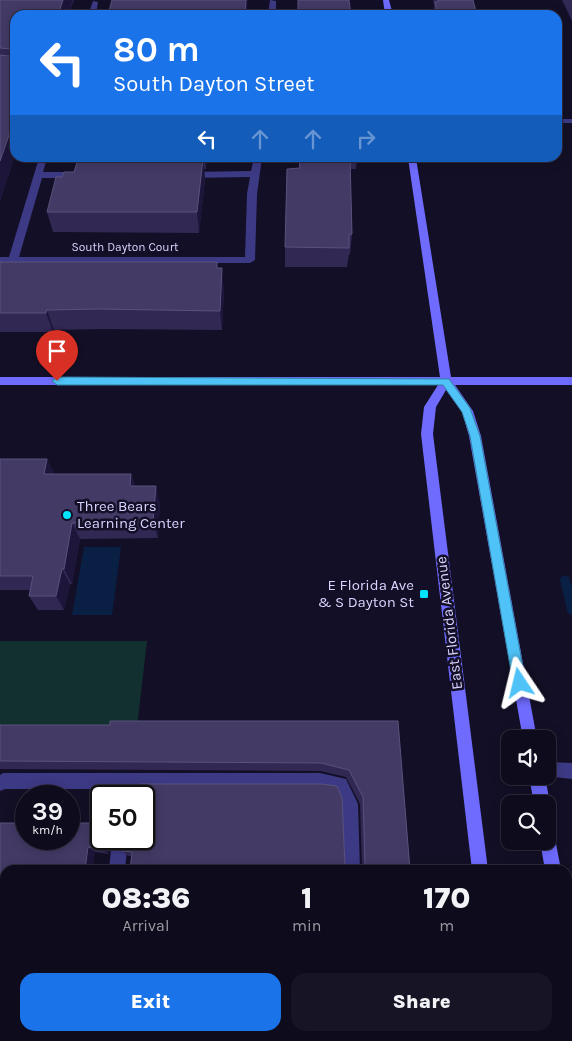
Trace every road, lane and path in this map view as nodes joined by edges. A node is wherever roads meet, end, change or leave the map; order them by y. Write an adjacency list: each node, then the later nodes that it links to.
1 (272, 1): 4 (street)
2 (95, 2): 3 (street)
3 (93, 10)
4 (272, 10)
5 (42, 162): 9 (street)
6 (257, 162): 8 (street)
7 (413, 162): 15 (main road)
8 (254, 174): 11 (street); 13 (street, South Dayton Court)
9 (38, 175): 10 (street); 13 (street)
10 (87, 175)
11 (175, 175)
12 (0, 260): 13 (street, South Dayton Court)
13 (13, 260)
14 (0, 381): 15 (main road)
15 (446, 381): 16 (main road); 17 (main road); 27 (main road, East Florida Avenue)
16 (572, 381)
17 (528, 730)
18 (556, 770): 19 (street)
19 (572, 771)
20 (0, 783): 21 (street)
21 (90, 787)
22 (155, 788): 26 (street)
23 (119, 850): 25 (street)
24 (550, 850): 28 (main road)
25 (117, 865)
26 (352, 865)
27 (479, 865)
28 (552, 865)

